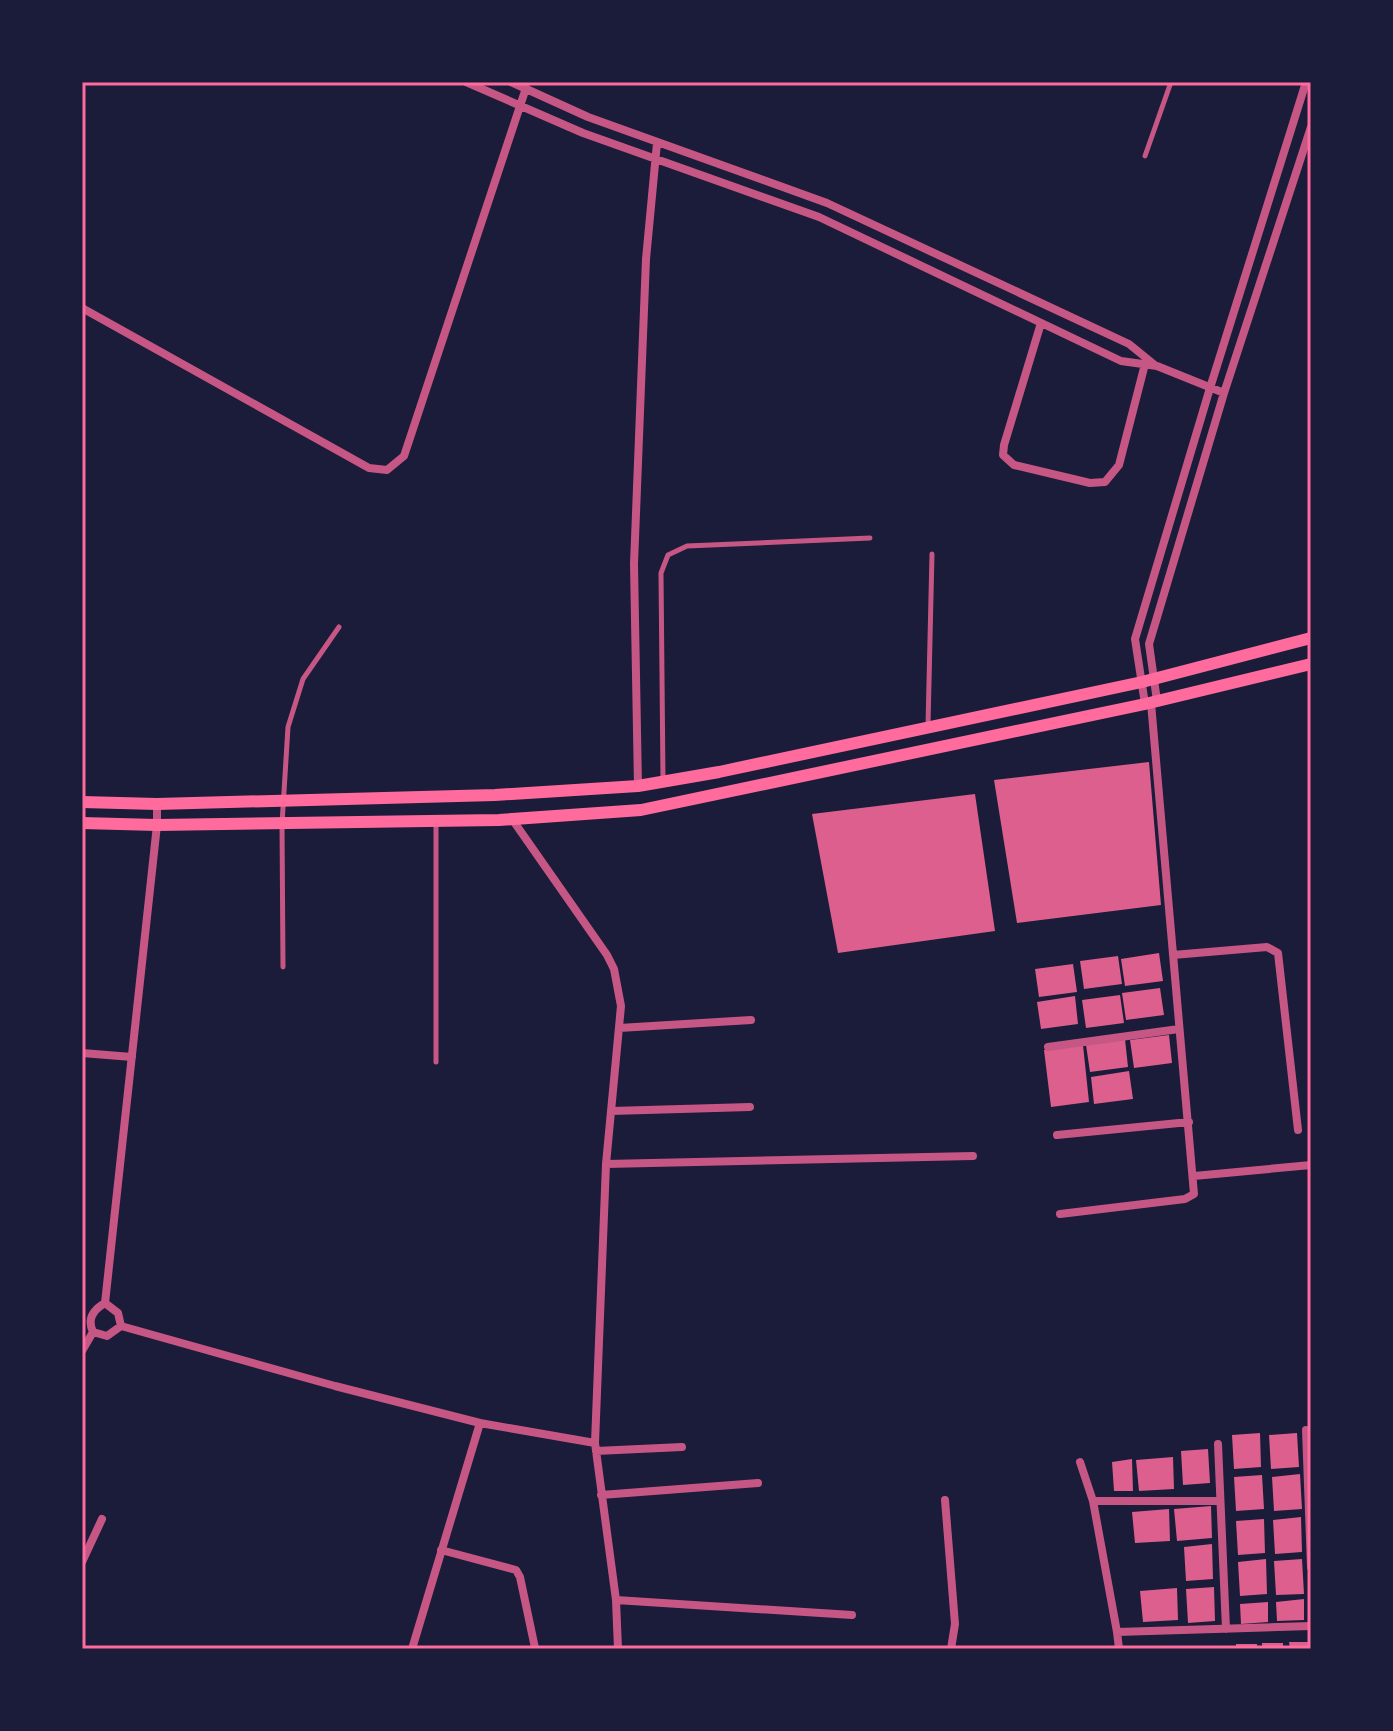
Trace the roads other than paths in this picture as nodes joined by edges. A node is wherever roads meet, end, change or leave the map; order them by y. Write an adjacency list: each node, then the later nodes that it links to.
1 (466, 82): 6 (street)
2 (511, 82): 5 (street)
3 (1171, 82): 9 (lane)
4 (1306, 82): 15 (street)
5 (526, 88): 6 (street); 8 (street)
6 (518, 106): 10 (street); 11 (street)
7 (1311, 127): 16 (street)
8 (657, 143): 10 (street); 14 (street)
9 (1145, 156)
10 (655, 158): 12 (street); 26 (street)
11 (82, 308)
12 (1041, 323): 13 (street); 13 (street)
13 (1145, 364): 14 (street)
14 (1157, 366): 15 (street)
15 (1210, 388): 16 (street); 22 (street)
16 (1224, 393): 22 (street)
17 (870, 538): 25 (lane)
18 (932, 554): 24 (lane)
19 (339, 627): 27 (lane)
20 (1311, 638): 22 (main road)
21 (1311, 664): 23 (main road)
22 (1148, 680): 23 (street); 24 (main road)
23 (1151, 703): 30 (main road); 35 (street)
24 (928, 728): 25 (main road)
25 (663, 781): 26 (main road)
26 (638, 786): 27 (main road)
27 (284, 801): 29 (main road); 33 (lane)
28 (82, 802): 29 (main road)
29 (157, 804): 34 (street)
30 (512, 819): 31 (main road); 38 (street)
31 (436, 821): 33 (main road); 43 (lane)
32 (82, 823): 34 (main road)
33 (282, 824): 34 (main road); 36 (lane)
34 (157, 825): 42 (street)
35 (1173, 955): 39 (street); 47 (street)
36 (283, 967)
37 (751, 1020): 38 (street)
38 (619, 1028): 45 (street)
39 (1179, 1029): 40 (street); 46 (street)
40 (1048, 1047)
41 (82, 1053): 42 (street)
42 (132, 1057): 54 (street)
43 (436, 1062)
44 (750, 1107): 45 (street)
45 (611, 1111): 50 (street)
46 (1189, 1122): 48 (street); 52 (street)
47 (1298, 1130)
48 (1057, 1135)
49 (973, 1156): 50 (street)
50 (606, 1164): 61 (street)
51 (1311, 1165): 52 (street)
52 (1194, 1176): 53 (street)
53 (1060, 1214)
54 (105, 1303): 55 (street); 56 (street)
55 (121, 1326): 56 (street); 58 (street)
56 (93, 1332): 57 (street)
57 (82, 1351)
58 (480, 1423): 61 (street); 70 (street)
59 (1306, 1430): 72 (street)
60 (1218, 1444): 68 (street)
61 (596, 1447): 62 (street); 65 (street)
62 (682, 1447)
63 (1080, 1462): 67 (street)
64 (758, 1483): 65 (street)
65 (601, 1495): 73 (street)
66 (945, 1500): 81 (street)
67 (1093, 1501): 68 (street); 77 (street)
68 (1220, 1501): 76 (street)
69 (102, 1519): 71 (street)
70 (441, 1550): 78 (street); 79 (street)
71 (82, 1562)
72 (1311, 1567)
73 (616, 1600): 74 (street); 80 (street)
74 (852, 1615)
75 (1311, 1626): 76 (street)
76 (1226, 1629): 77 (street)
77 (1117, 1632): 82 (street)
78 (535, 1648)
79 (412, 1649)
80 (618, 1649)
81 (951, 1649)
82 (1119, 1649)

